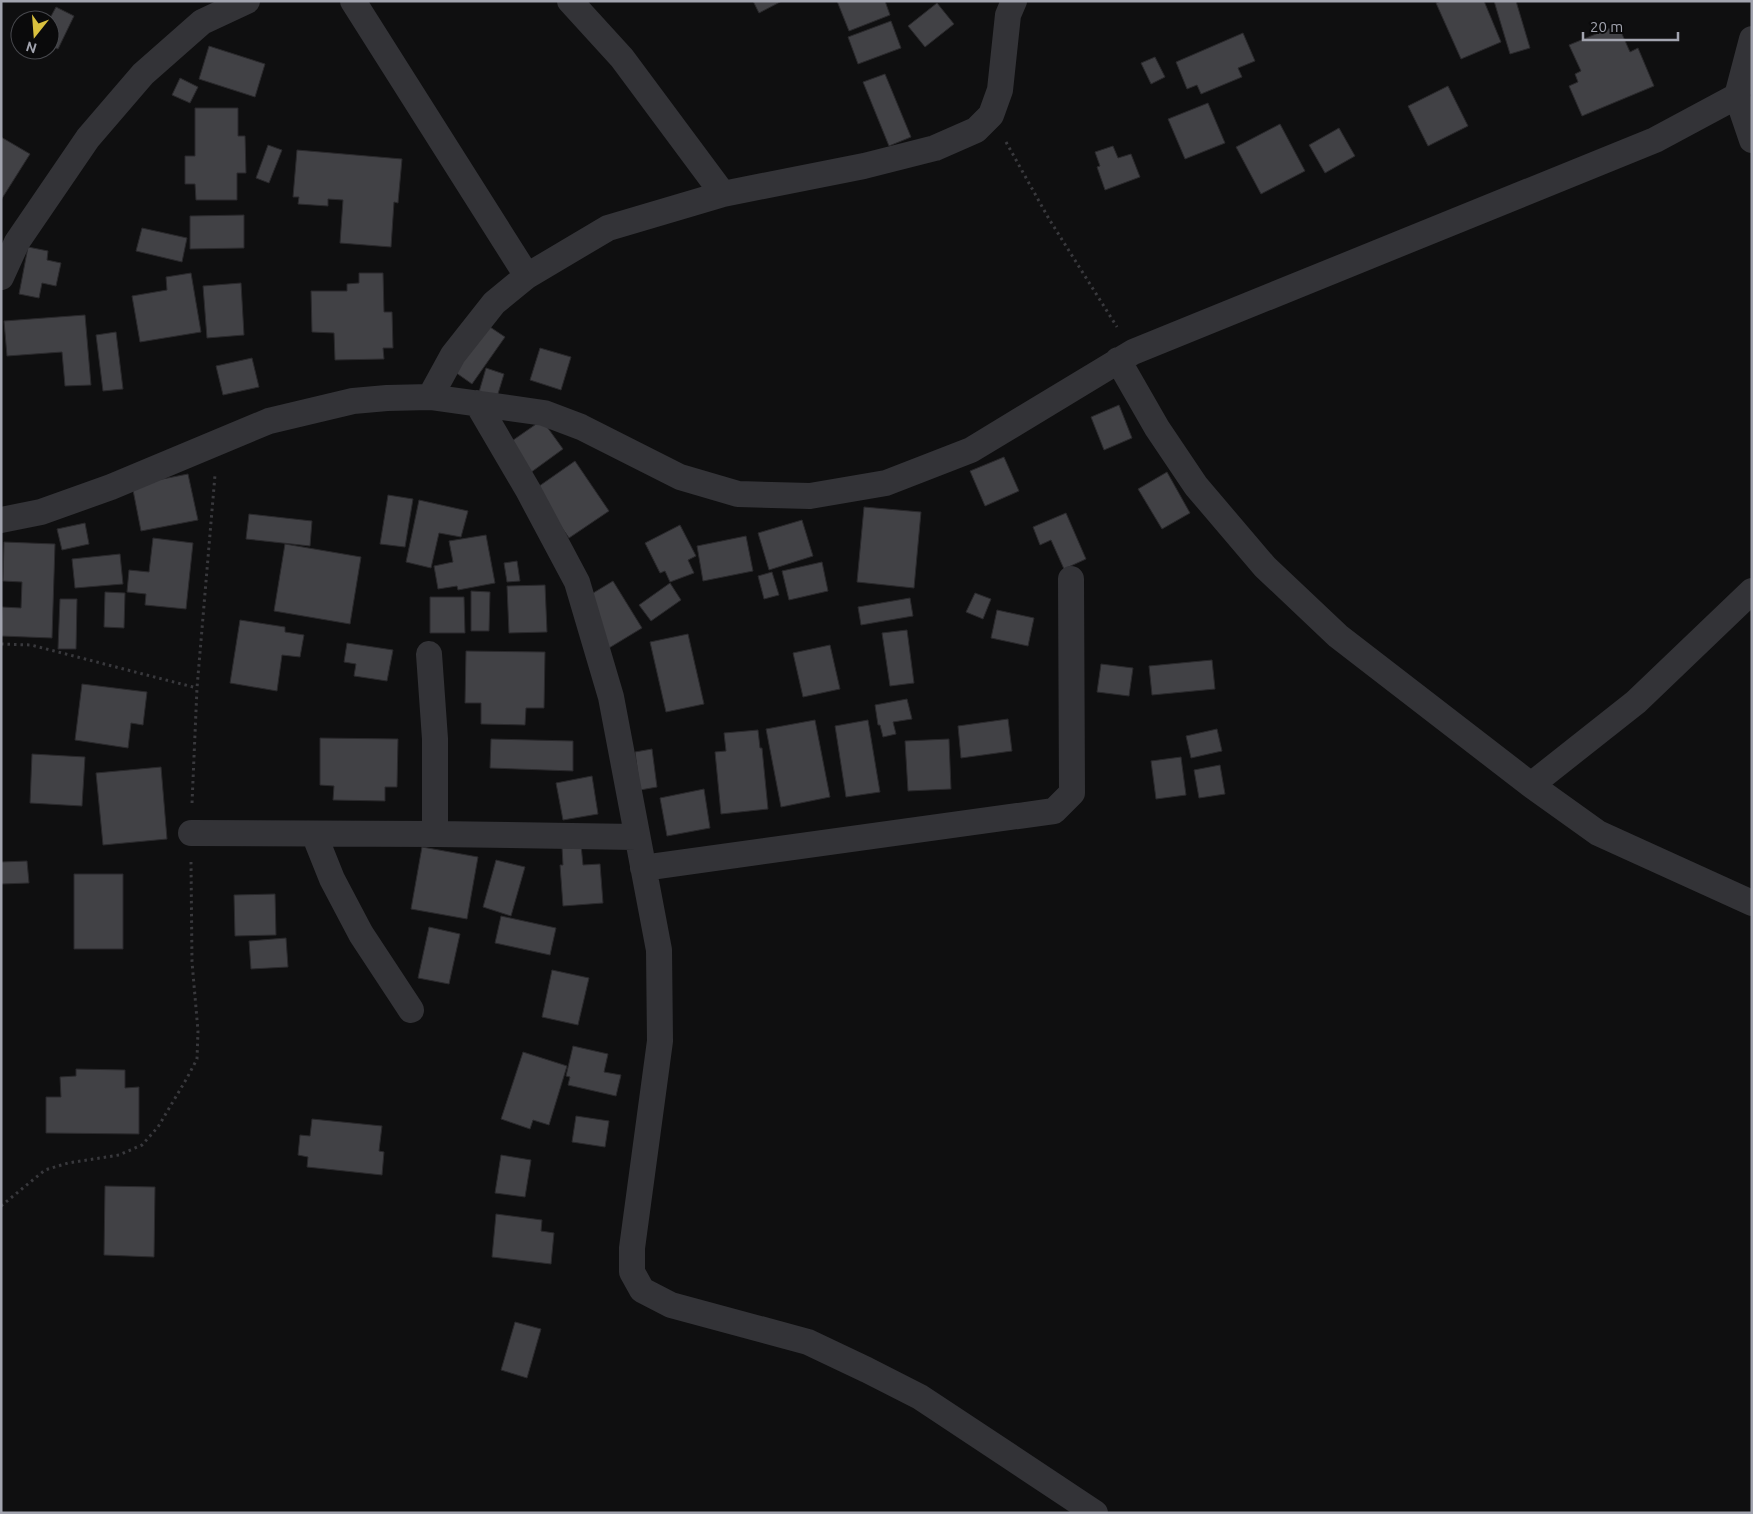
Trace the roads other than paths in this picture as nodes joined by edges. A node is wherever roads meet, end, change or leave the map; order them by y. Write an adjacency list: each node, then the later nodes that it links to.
1 (247, 1): 10 (street)
2 (353, 1): 9 (street)
3 (570, 1): 8 (street)
4 (1014, 1): 8 (street)
5 (1752, 39): 6 (street)
6 (1737, 96): 7 (street); 11 (street)
7 (1752, 140)
8 (723, 194): 9 (street)
9 (527, 276): 12 (street)
10 (1, 277)
11 (1126, 356): 13 (street); 18 (street)
12 (430, 397): 13 (street); 14 (street)
13 (477, 403): 22 (street)
14 (1, 520)
15 (1071, 579): 23 (street)
16 (1752, 591): 18 (street)
17 (429, 654): 21 (street)
18 (1531, 785): 24 (street)
19 (191, 834): 20 (street)
20 (314, 834): 21 (street); 25 (street)
21 (435, 834): 22 (street)
22 (636, 837): 23 (street)
23 (643, 868): 26 (street)
24 (1752, 903)
25 (411, 1010)
26 (1095, 1513)

